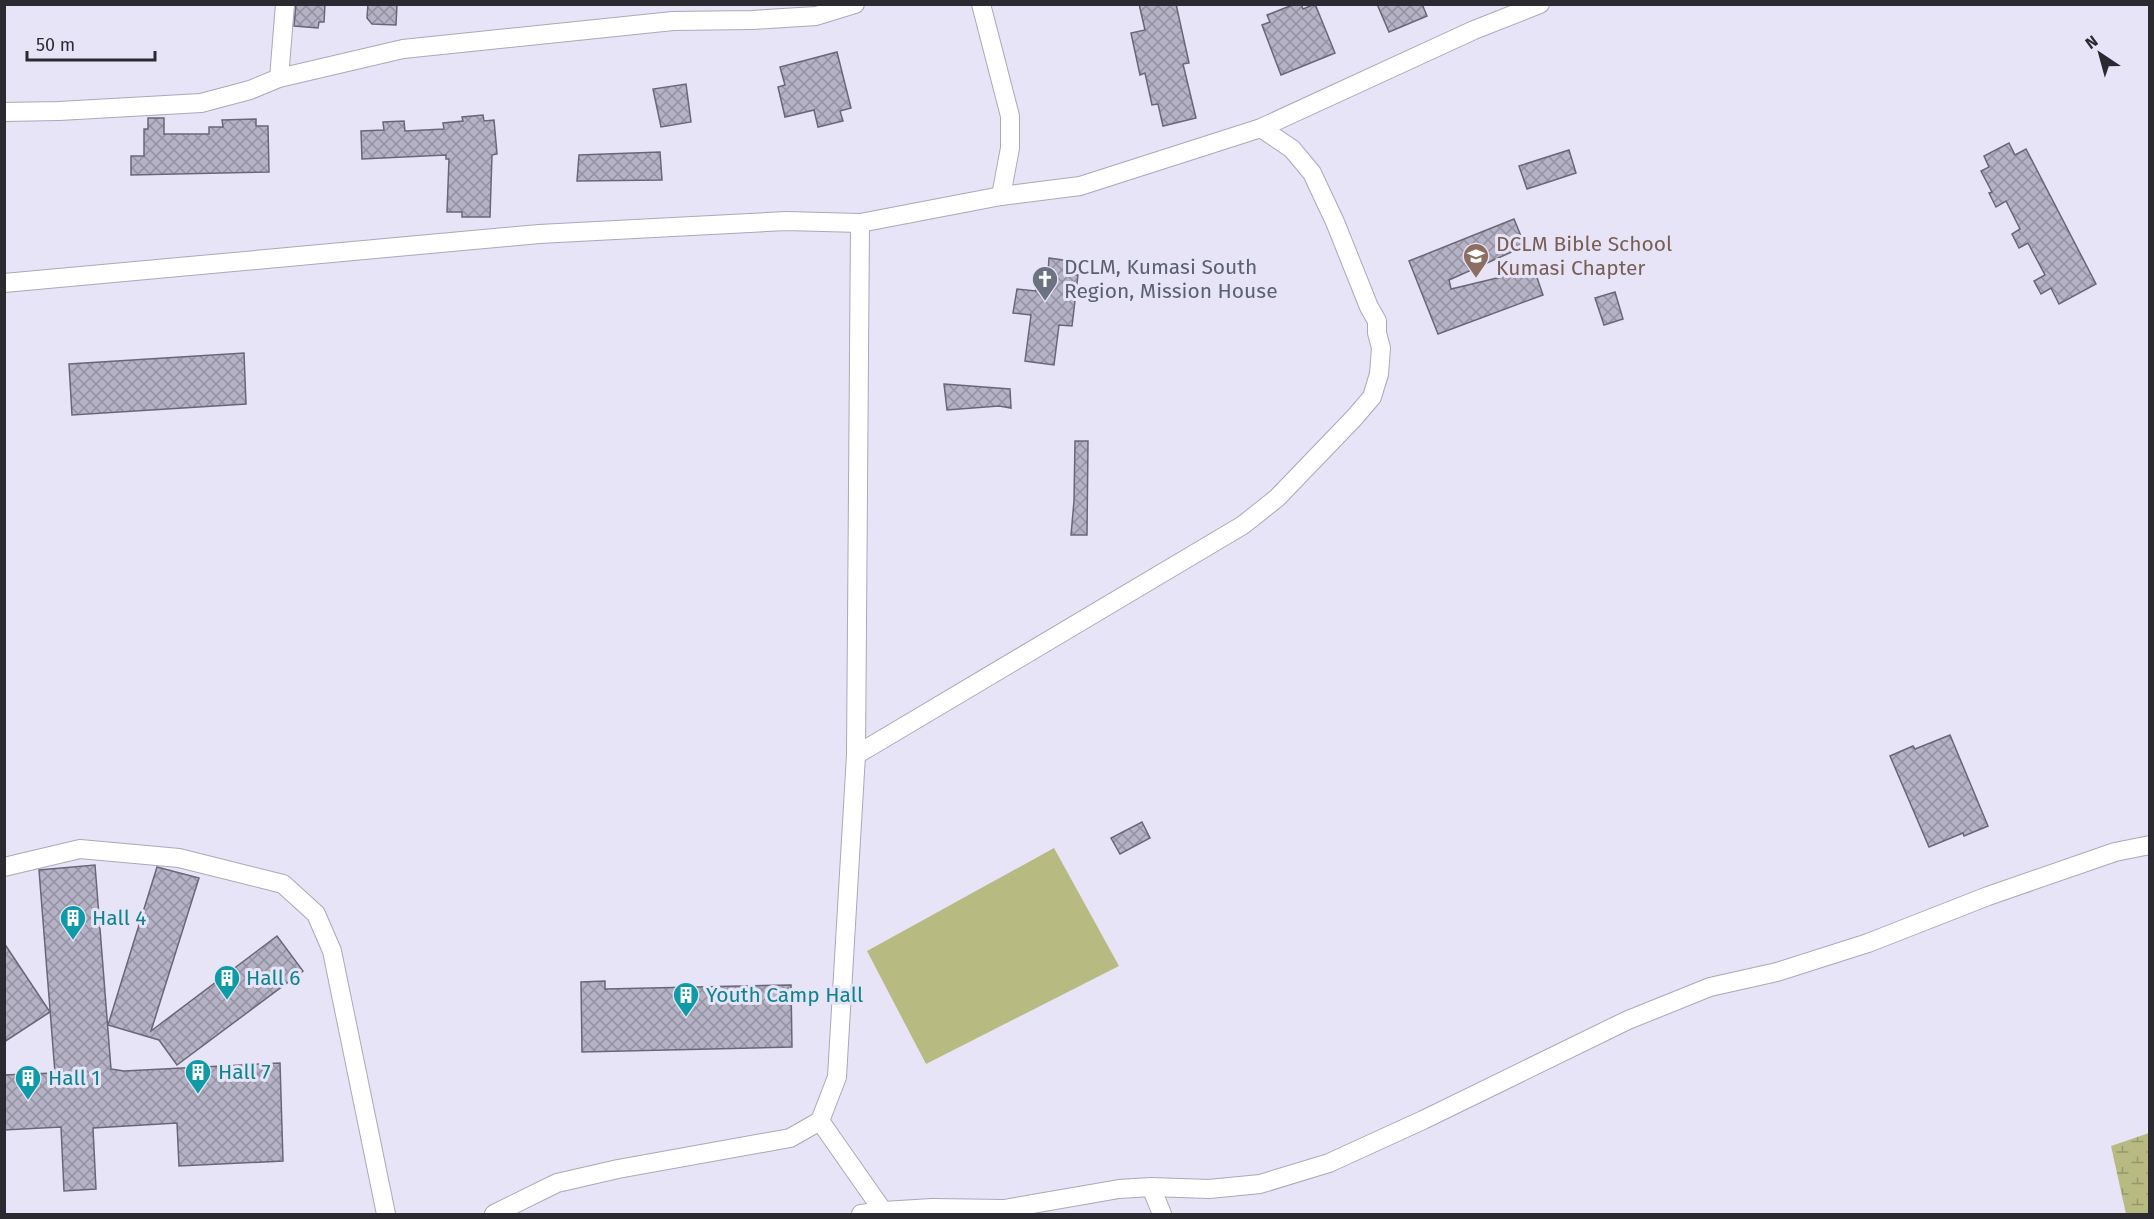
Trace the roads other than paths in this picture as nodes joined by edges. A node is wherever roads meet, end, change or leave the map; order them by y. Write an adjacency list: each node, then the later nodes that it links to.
1 (285, 4): 5 (street)
2 (855, 4): 5 (street)
3 (981, 4): 8 (street)
4 (1540, 4): 7 (street)
5 (279, 78): 6 (street)
6 (4, 112)
7 (1261, 128): 8 (street); 11 (street)
8 (1001, 196): 9 (street)
9 (860, 223): 10 (street); 11 (street)
10 (4, 283)
11 (856, 755): 14 (street)
12 (2150, 845): 15 (street)
13 (4, 867): 17 (street)
14 (820, 1121): 16 (street); 18 (street)
15 (1151, 1187): 16 (street); 20 (street)
16 (883, 1211): 19 (street)
17 (386, 1215)
18 (494, 1215)
19 (861, 1215)
20 (1162, 1215)

